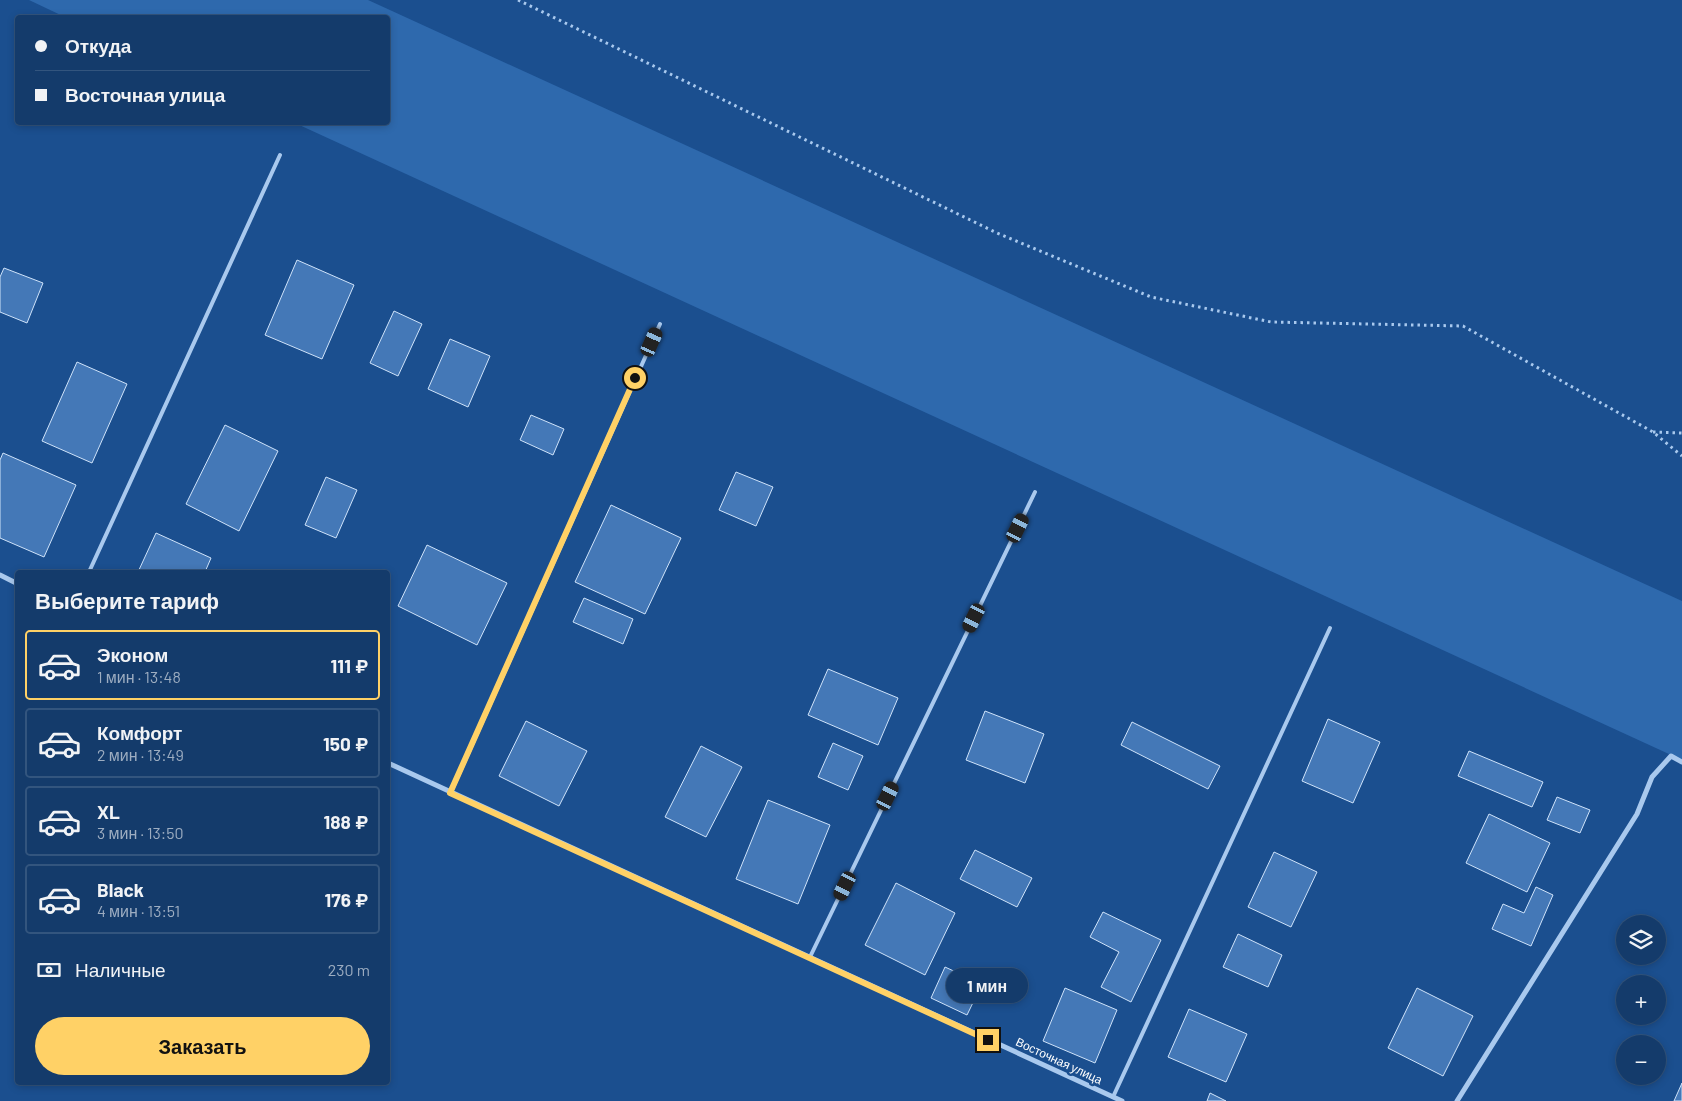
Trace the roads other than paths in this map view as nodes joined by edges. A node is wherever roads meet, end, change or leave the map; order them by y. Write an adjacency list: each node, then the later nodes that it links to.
1 (280, 155): 4 (lane)
2 (660, 324): 10 (lane)
3 (1035, 492): 11 (lane)
4 (91, 570)
5 (0, 575): 6 (street)
6 (15, 582)
7 (1330, 628): 12 (lane)
8 (1682, 762): 14 (street)
9 (390, 764): 10 (street, Восточная улица)
10 (450, 793): 11 (street, Восточная улица)
11 (810, 957): 12 (street, Восточная улица)
12 (1113, 1097): 13 (street, Восточная улица)
13 (1122, 1101)
14 (1457, 1101)

